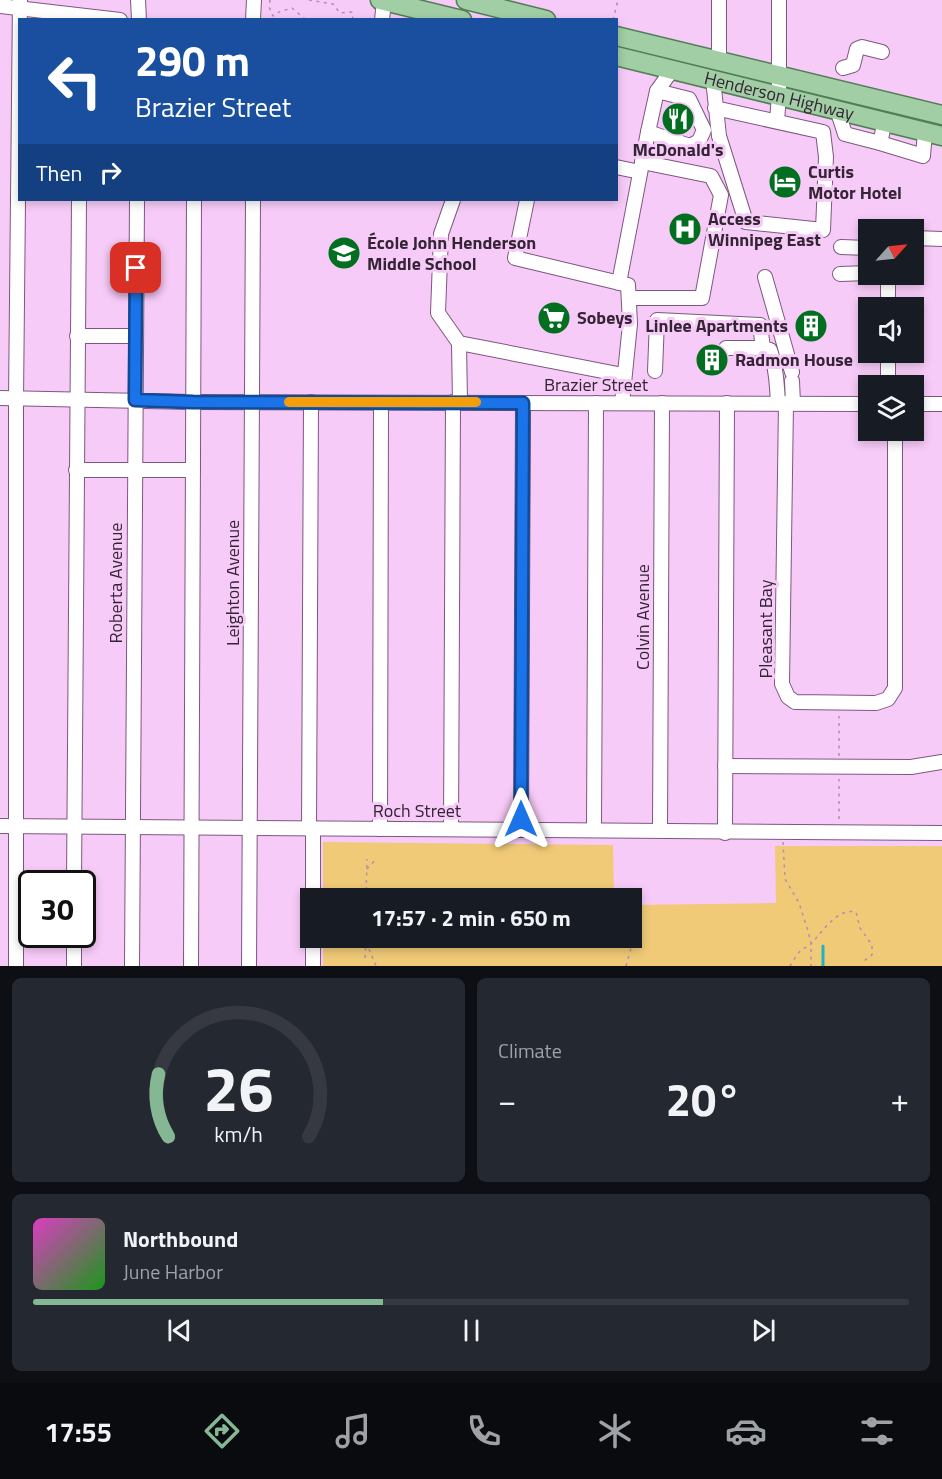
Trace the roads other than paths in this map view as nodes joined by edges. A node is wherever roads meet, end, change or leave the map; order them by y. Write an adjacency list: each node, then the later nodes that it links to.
1 (138, 0): 11 (street)
2 (254, 0): 12 (street)
3 (382, 0): 9 (main road); 13 (street)
4 (466, 0): 14 (main road)
5 (719, 0): 18 (street)
6 (779, 0): 22 (street)
7 (19, 4): 8 (street); 10 (street)
8 (0, 6)
9 (456, 14)
10 (80, 17)
11 (139, 18)
12 (253, 18)
13 (382, 18)
14 (538, 18)
15 (618, 36): 18 (main road, Henderson Highway)
16 (882, 52): 20 (street)
17 (618, 56): 19 (main road, Henderson Highway)
18 (719, 61): 22 (main road, Henderson Highway)
19 (649, 64): 21 (main road, Henderson Highway); 24 (street)
20 (843, 68)
21 (672, 70): 23 (main road, Henderson Highway); 24 (street)
22 (778, 75): 25 (street); 28 (main road, Henderson Highway)
23 (713, 79): 25 (main road, Henderson Highway); 26 (street)
24 (657, 91): 31 (street); 31 (street)
25 (779, 95): 27 (main road, Henderson Highway); 29 (street)
26 (715, 108): 29 (street); 32 (street)
27 (837, 110): 30 (main road, Henderson Highway); 32 (street); 35 (street)
28 (941, 115): 33 (main road)
29 (777, 121): 32 (street)
30 (885, 122): 33 (main road, Henderson Highway); 35 (street)
31 (648, 132): 37 (street)
32 (823, 132)
33 (934, 134): 35 (street)
34 (18, 136): 61 (street)
35 (880, 143)
36 (618, 167): 37 (street)
37 (641, 167): 51 (street); 52 (street)
38 (79, 201): 53 (street)
39 (136, 201): 54 (street, Roberta Avenue)
40 (194, 201): 64 (street)
41 (253, 201): 65 (street, Leighton Avenue)
42 (453, 201): 55 (street)
43 (526, 201): 51 (street)
44 (924, 238): 45 (street)
45 (942, 239)
46 (841, 248): 47 (street)
47 (858, 248)
48 (858, 273): 49 (street)
49 (840, 274)
50 (765, 277): 72 (street)
51 (619, 283): 52 (street)
52 (630, 298): 59 (street)
53 (77, 336): 54 (street); 62 (street)
54 (135, 336): 63 (street, Roberta Avenue)
55 (459, 344): 59 (street); 67 (street)
56 (726, 348): 57 (street)
57 (763, 348): 58 (street); 72 (street)
58 (655, 370)
59 (623, 375): 71 (street)
60 (0, 399): 61 (street, Brazier Street)
61 (16, 399): 62 (street, Brazier Street); 85 (street)
62 (77, 400): 63 (street, Brazier Street); 79 (street)
63 (135, 400): 64 (street, Brazier Street); 80 (street, Roberta Avenue)
64 (193, 402): 65 (street, Brazier Street); 81 (street)
65 (252, 402): 66 (street, Brazier Street); 89 (street, Leighton Avenue)
66 (311, 402): 68 (street, Brazier Street); 90 (street)
67 (456, 402): 68 (street, Brazier Street); 69 (street, Brazier Street); 92 (street)
68 (381, 403): 91 (street)
69 (523, 403): 70 (street, Brazier Street); 93 (street)
70 (596, 403): 71 (street, Brazier Street); 94 (street)
71 (622, 403): 73 (street, Brazier Street)
72 (786, 403): 74 (street, Brazier Street); 75 (street, Brazier Street); 78 (street, Pleasant Bay)
73 (662, 404): 74 (street, Brazier Street); 95 (street, Colvin Avenue)
74 (727, 404): 83 (street)
75 (858, 404)
76 (924, 404): 77 (street)
77 (942, 404)
78 (895, 441)
79 (76, 470): 80 (street); 86 (street)
80 (134, 470): 81 (street); 87 (street, Roberta Avenue)
81 (193, 470): 88 (street)
82 (942, 762): 83 (street)
83 (725, 766): 96 (street)
84 (0, 826): 85 (street, Roch Street)
85 (17, 826): 86 (street, Roch Street); 102 (street)
86 (75, 827): 87 (street, Roch Street); 98 (street)
87 (133, 828): 88 (street, Roch Street); 104 (street, Roberta Avenue)
88 (191, 828): 89 (street, Roch Street); 105 (street)
89 (250, 828): 90 (street, Roch Street); 106 (street, Leighton Avenue)
90 (311, 829): 91 (street, Roch Street); 99 (street)
91 (380, 829): 92 (street, Roch Street)
92 (451, 829): 93 (street, Roch Street)
93 (521, 830): 94 (street, Roch Street)
94 (594, 830): 95 (street, Roch Street)
95 (660, 830): 96 (street, Roch Street)
96 (725, 832): 97 (street, Roch Street)
97 (942, 833)
98 (75, 870)
99 (313, 888)
100 (74, 948): 103 (street)
101 (313, 948): 107 (street)
102 (16, 966)
103 (74, 966)
104 (132, 966)
105 (191, 966)
106 (249, 966)
107 (313, 966)

